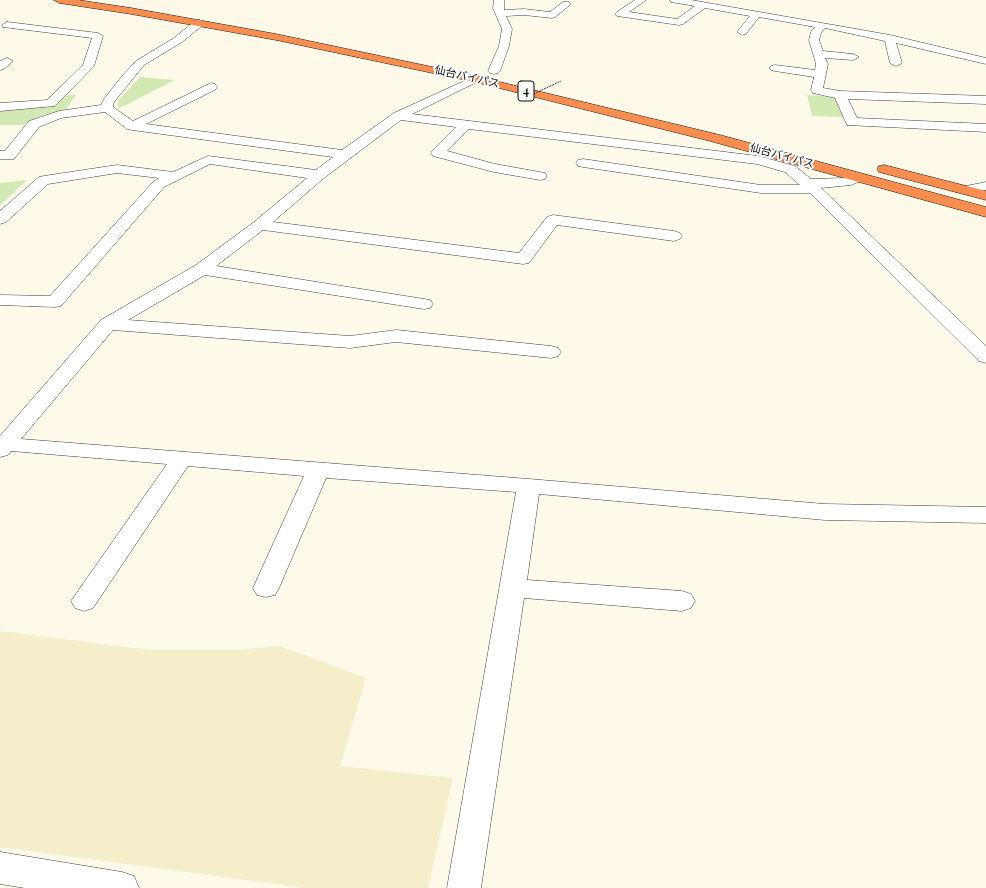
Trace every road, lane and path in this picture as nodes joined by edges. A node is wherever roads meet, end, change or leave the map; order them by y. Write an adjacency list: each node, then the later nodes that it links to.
1 (59, 0): 10 (highway, 仙台バイパス / 4)
2 (111, 0): 21 (highway, 仙台バイパス / 4)
3 (499, 0): 8 (street)
4 (641, 0): 6 (street)
5 (674, 0): 6 (street)
6 (704, 5): 9 (street)
7 (567, 8): 8 (street)
8 (500, 12): 21 (street)
9 (757, 14): 11 (street); 13 (street)
10 (200, 23): 24 (highway, 仙台バイパス / 4); 31 (street)
11 (823, 25): 14 (street); 15 (street)
12 (2, 26): 30 (street)
13 (742, 32)
14 (890, 38): 17 (street); 18 (street)
15 (818, 54): 16 (street); 22 (street)
16 (853, 57)
17 (984, 60): 20 (street)
18 (896, 63)
19 (775, 68): 22 (street)
20 (972, 70)
21 (494, 71): 23 (highway, 仙台バイパス / 4)
22 (819, 74): 27 (street)
23 (509, 75)
24 (476, 79): 32 (street); 43 (highway, 仙台バイパス / 4)
25 (561, 81): 28 (path, bridge)
26 (211, 88): 34 (street)
27 (840, 95): 29 (street); 35 (street)
28 (525, 98)
29 (986, 100)
30 (0, 107)
31 (107, 108): 34 (street); 37 (street)
32 (398, 116): 33 (street); 36 (street)
33 (465, 125): 42 (street); 45 (street)
34 (132, 126): 36 (street)
35 (986, 128)
36 (346, 155): 40 (street)
37 (0, 156)
38 (583, 163): 45 (street)
39 (874, 166): 46 (highway)
40 (319, 175): 41 (street); 50 (street)
41 (174, 176): 49 (street); 53 (street)
42 (540, 176)
43 (858, 177): 45 (street); 48 (highway, 仙台バイパス / 4)
44 (986, 186): 46 (street)
45 (811, 187): 57 (street)
46 (966, 190): 47 (highway)
47 (986, 196)
48 (986, 212)
49 (0, 219)
50 (260, 225): 51 (street); 52 (street)
51 (674, 236)
52 (202, 269): 54 (street); 55 (street)
53 (0, 300)
54 (424, 304)
55 (108, 324): 56 (street); 58 (street)
56 (551, 352)
57 (986, 357)
58 (2, 446): 59 (street)
59 (182, 459): 60 (street); 65 (street)
60 (318, 470): 61 (street); 63 (street)
61 (529, 486): 62 (street); 64 (street)
62 (986, 515)
63 (266, 588)
64 (513, 588): 66 (street); 69 (street)
65 (84, 601)
66 (682, 601)
67 (0, 868): 68 (street)
68 (122, 888)
69 (464, 888)

